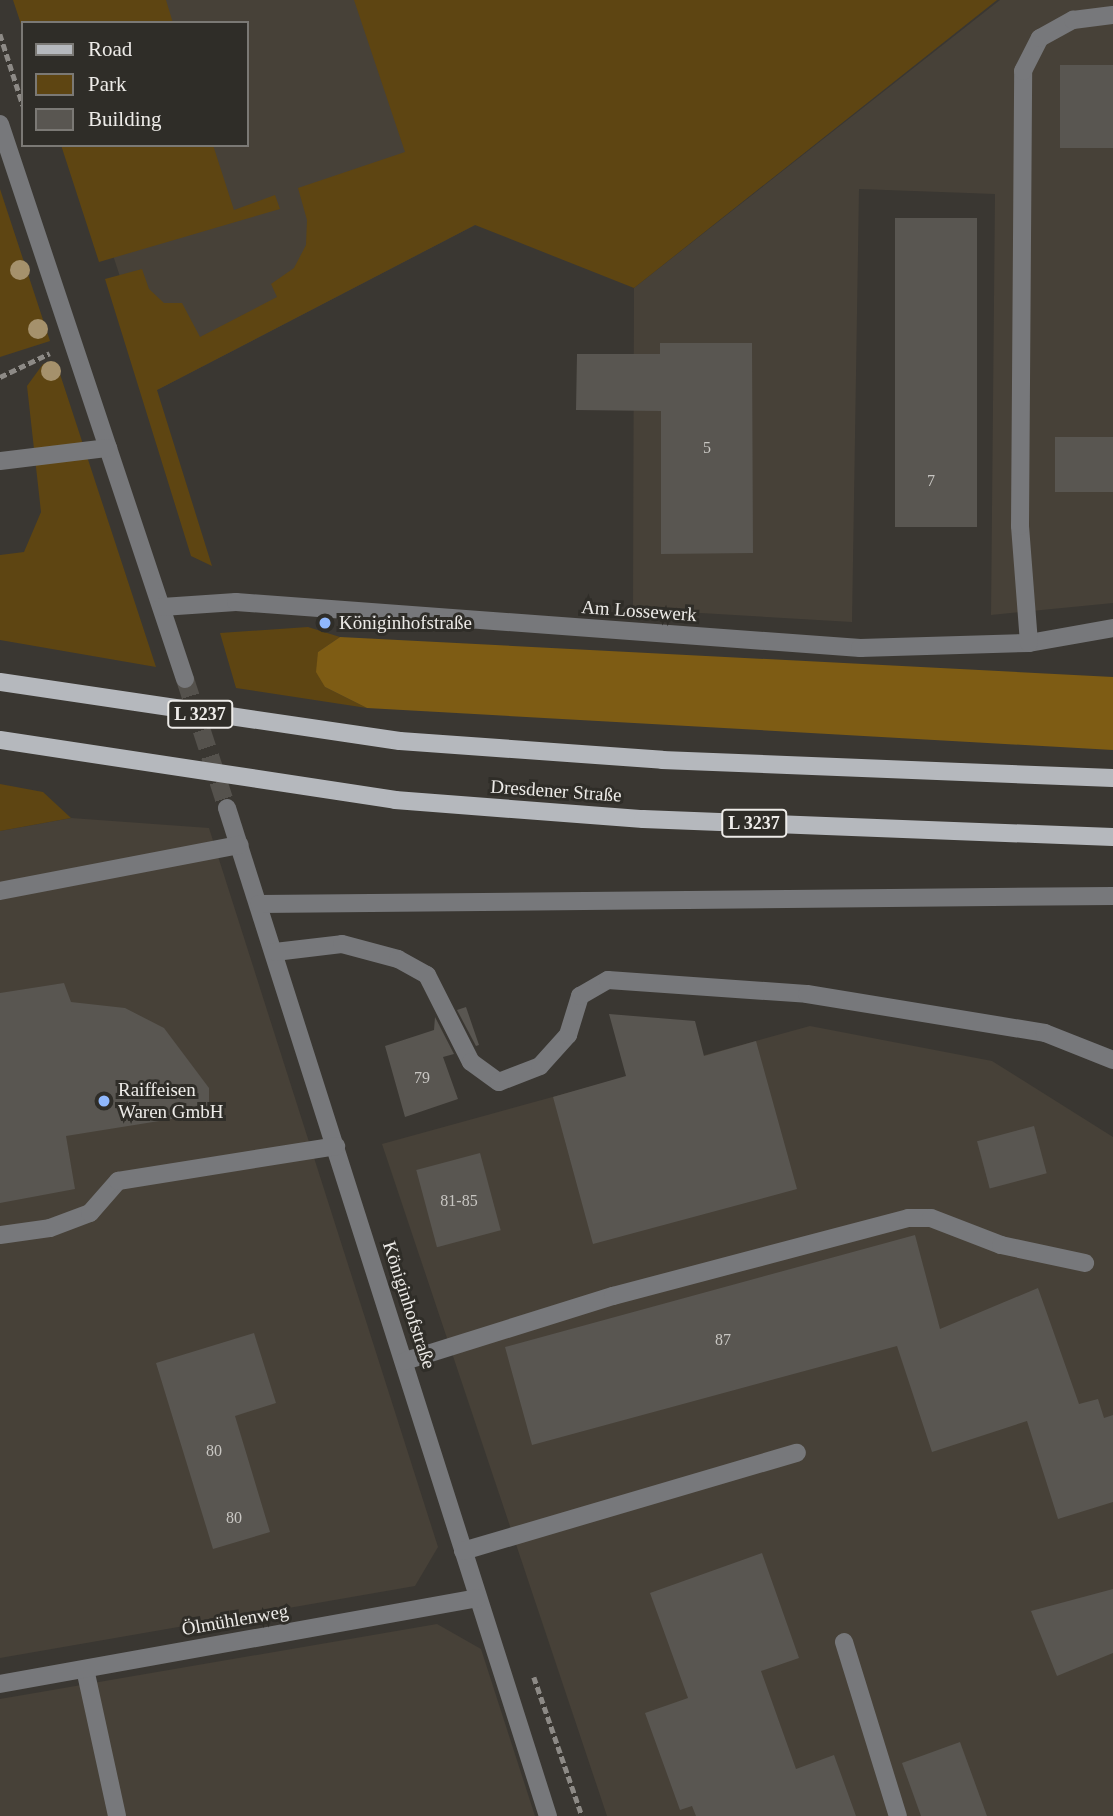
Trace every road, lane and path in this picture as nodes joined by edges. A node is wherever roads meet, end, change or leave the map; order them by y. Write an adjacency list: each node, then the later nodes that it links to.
1 (1113, 15): 11 (street)
2 (0, 34): 3 (path)
3 (21, 99)
4 (0, 124): 5 (street)
5 (74, 345): 6 (path); 7 (street)
6 (0, 377)
7 (108, 448): 8 (street); 9 (street)
8 (0, 461)
9 (162, 607): 11 (street, Am Lossewerk); 12 (street)
10 (1113, 628): 11 (street, Am Lossewerk)
11 (1029, 643)
12 (185, 679)
13 (0, 682): 15 (main road, Dresdener Straße / L 3237)
14 (0, 740): 17 (main road, Dresdener Straße / L 3237)
15 (1113, 778)
16 (227, 807): 18 (street, Königinhofstraße)
17 (1113, 838)
18 (240, 845): 19 (street); 21 (street, Königinhofstraße)
19 (0, 891)
20 (1113, 896): 21 (street)
21 (259, 904): 22 (street, Königinhofstraße)
22 (275, 952): 23 (street); 24 (street, Königinhofstraße)
23 (1113, 1060)
24 (336, 1146): 25 (street); 27 (street, Königinhofstraße)
25 (0, 1235)
26 (1084, 1263): 27 (street)
27 (405, 1361): 29 (street, Königinhofstraße)
28 (797, 1454): 29 (street)
29 (463, 1551): 30 (street, Königinhofstraße)
30 (477, 1598): 32 (street, Ölmühlenweg); 35 (street, Königinhofstraße)
31 (844, 1642): 36 (street)
32 (85, 1669): 33 (street, Ölmühlenweg); 34 (street)
33 (0, 1684)
34 (117, 1816)
35 (548, 1816)
36 (898, 1816)

